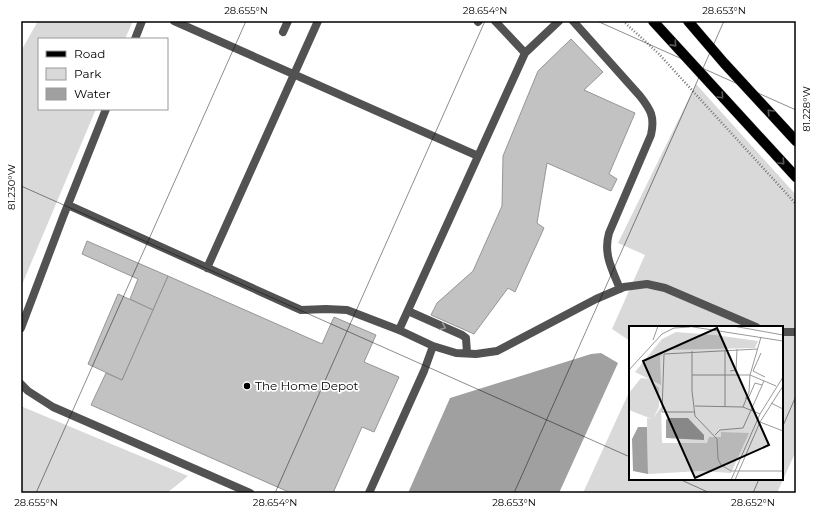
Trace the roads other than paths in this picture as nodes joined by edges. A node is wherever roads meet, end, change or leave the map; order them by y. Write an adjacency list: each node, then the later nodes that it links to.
1 (142, 21): 11 (lane)
2 (174, 21): 13 (lane)
3 (288, 21): 10 (lane)
4 (318, 21): 13 (lane)
5 (495, 21): 12 (lane)
6 (559, 21): 12 (lane)
7 (573, 21): 20 (lane)
8 (653, 21): 17 (main road, one-way to 17)
9 (688, 21): 15 (main road, one-way to 9)
10 (283, 32)
11 (135, 38)
12 (525, 53): 16 (lane)
13 (293, 74): 16 (lane); 19 (lane)
14 (106, 110): 18 (lane)
15 (796, 141)
16 (478, 156): 21 (lane)
17 (796, 177)
18 (68, 205): 19 (lane); 23 (lane)
19 (207, 268): 24 (lane)
20 (620, 289): 22 (lane); 28 (lane)
21 (408, 311): 24 (lane); 28 (lane, one-way to 28)
22 (754, 326)
23 (21, 328)
24 (399, 330): 27 (lane)
25 (783, 332): 26 (lane)
26 (796, 332)
27 (433, 346): 28 (lane); 31 (lane)
28 (467, 354)
29 (21, 384): 30 (lane)
30 (250, 493)
31 (369, 493)

